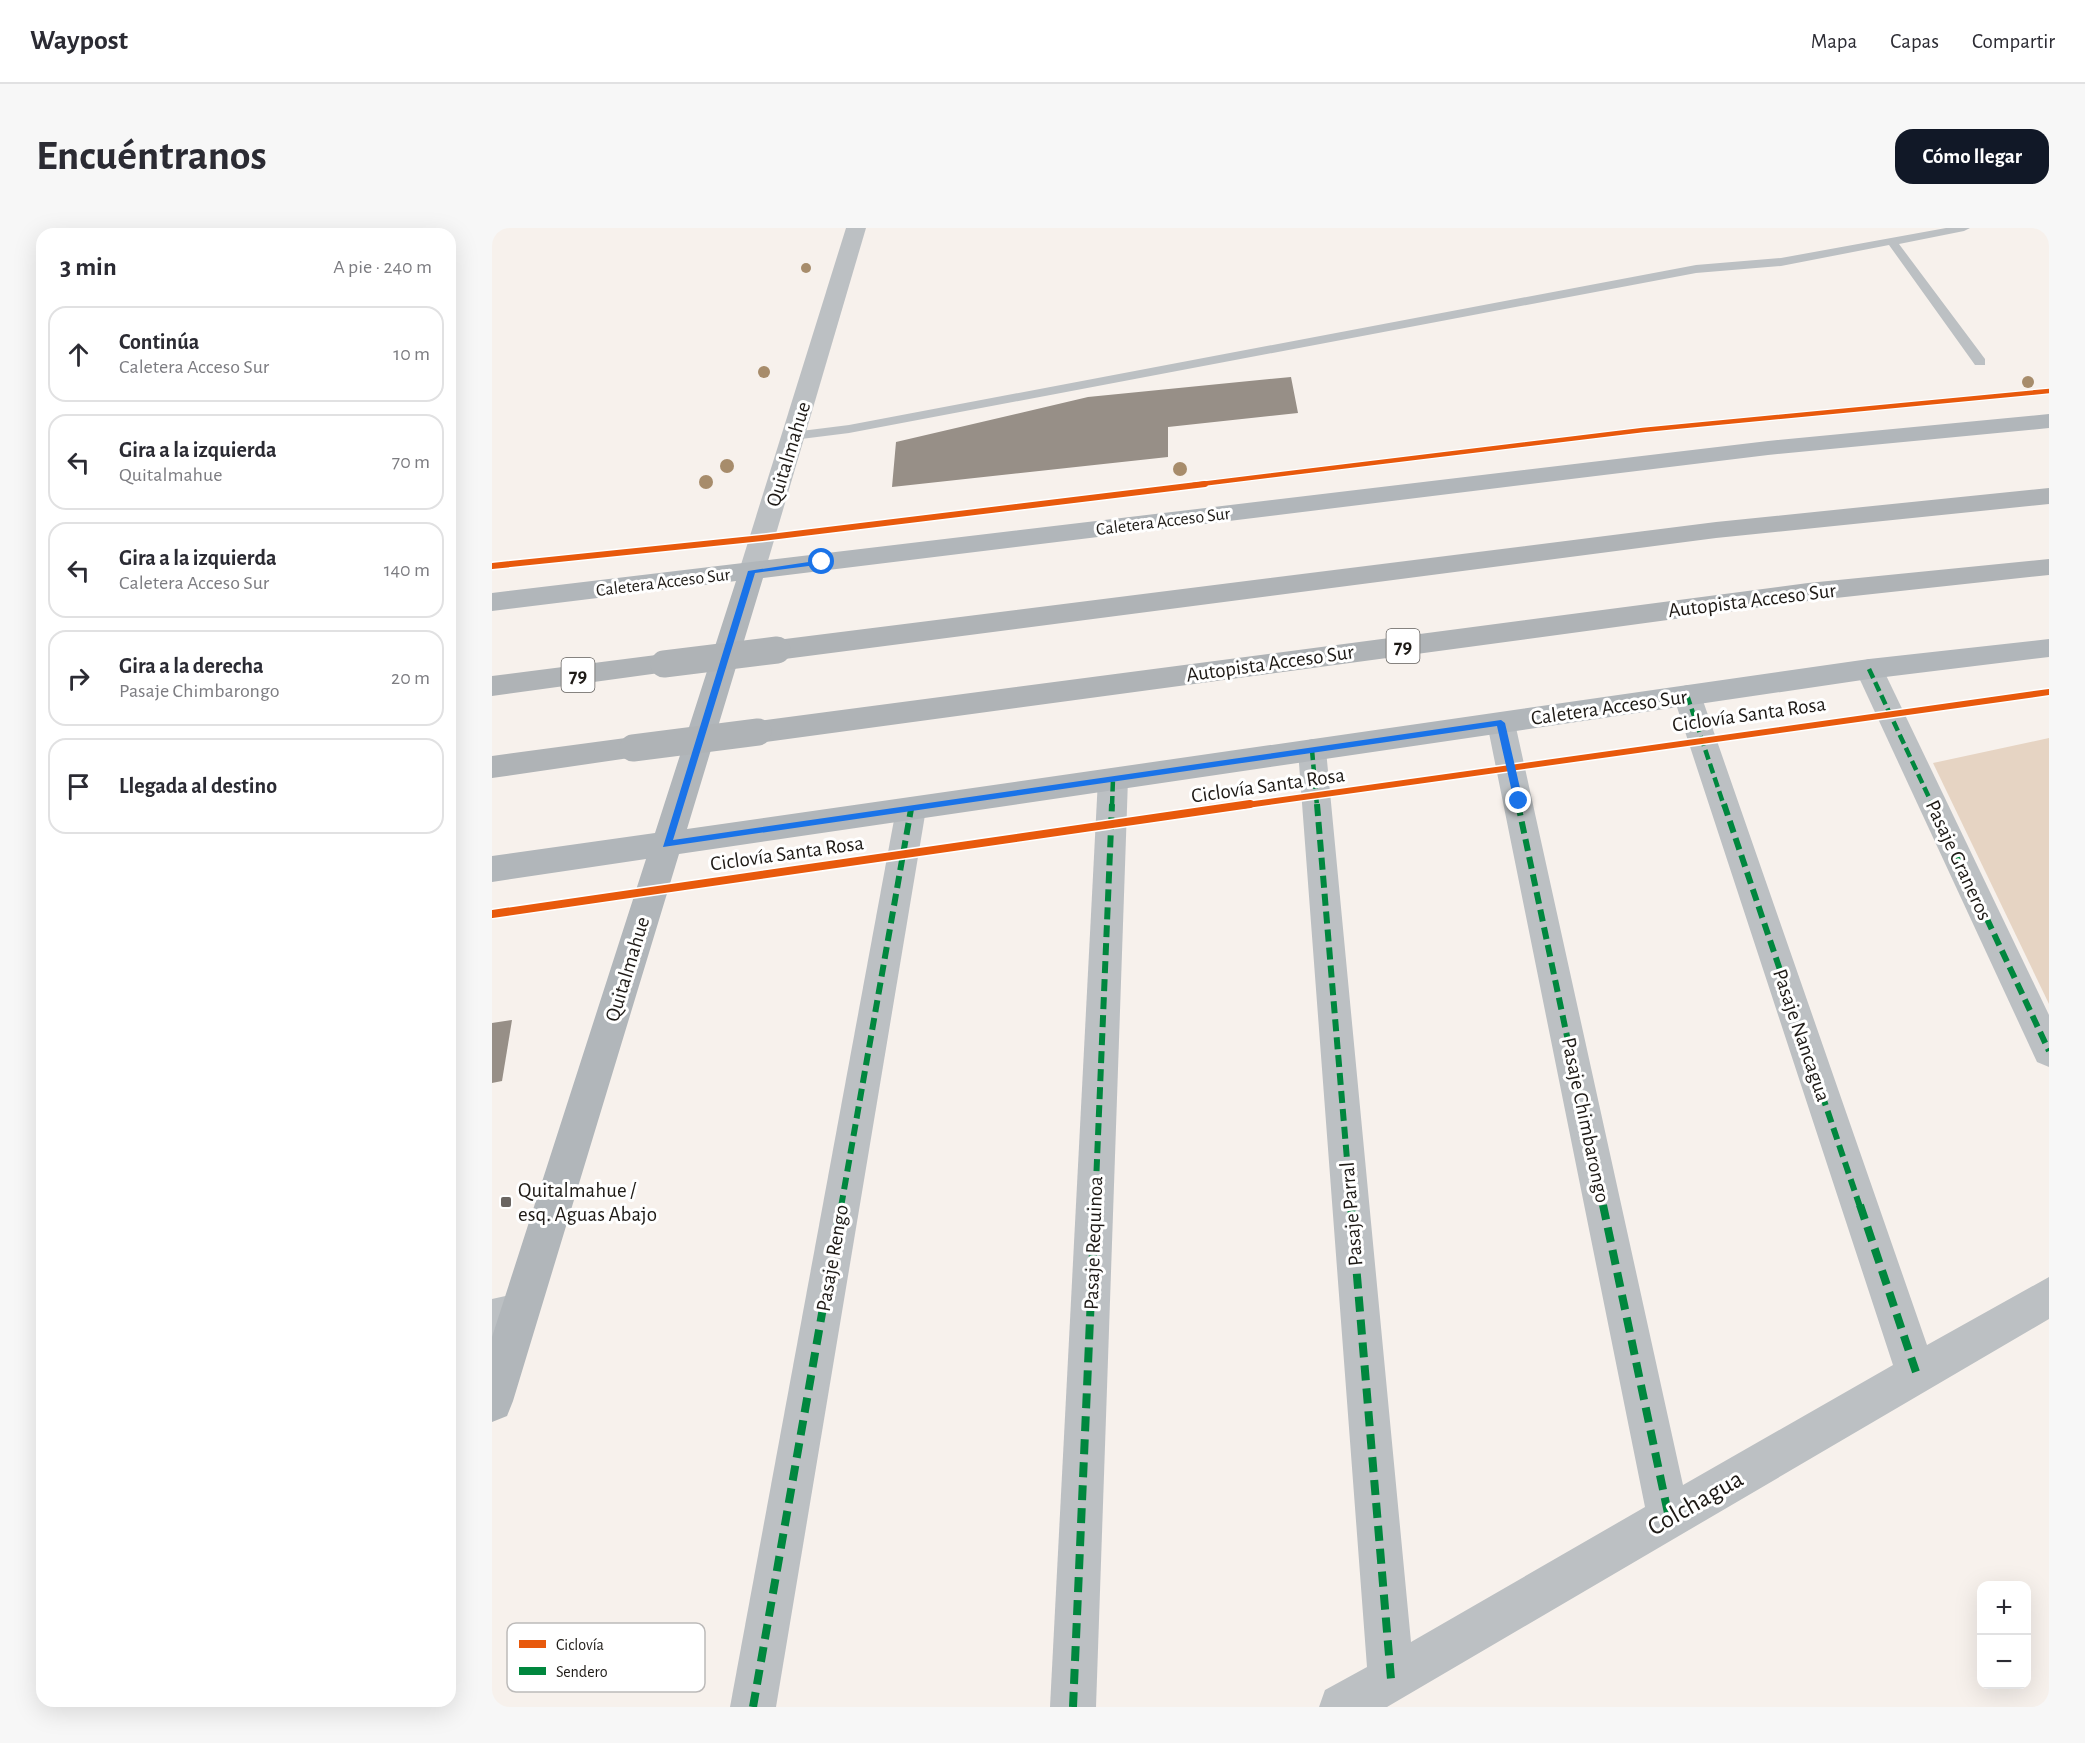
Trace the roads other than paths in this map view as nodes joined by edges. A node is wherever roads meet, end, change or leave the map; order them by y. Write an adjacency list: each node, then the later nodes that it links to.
1 (856, 228): 6 (street, Quitalmahue)
2 (1964, 228): 3 (lane)
3 (1892, 242): 4 (lane); 6 (lane)
4 (1980, 362)
5 (2049, 421): 9 (main road, Caletera Acceso Sur)
6 (794, 436): 9 (street, Quitalmahue)
7 (2049, 496): 13 (highway, 79, bridge)
8 (2049, 567): 17 (highway, Autopista Acceso Sur / 79, bridge)
9 (752, 571): 10 (main road, Caletera Acceso Sur); 20 (main road, Quitalmahue)
10 (492, 602)
11 (2049, 648): 12 (main road, Caletera Acceso Sur)
12 (1869, 669): 14 (main road, Caletera Acceso Sur); 22 (street, Pasaje Graneros)
13 (492, 686)
14 (1687, 695): 15 (main road, Caletera Acceso Sur); 25 (street, Pasaje Nancagua)
15 (1501, 723): 16 (main road, Caletera Acceso Sur); 27 (street, Pasaje Chimbarongo)
16 (1312, 750): 18 (main road, Caletera Acceso Sur); 28 (street, Pasaje Parral)
17 (492, 767)
18 (1113, 779): 19 (main road, Caletera Acceso Sur); 30 (street, Pasaje Requinoa)
19 (911, 809): 20 (main road, Caletera Acceso Sur); 29 (street, Pasaje Rengo)
20 (667, 844): 21 (main road, Caletera Acceso Sur); 24 (main road, Quitalmahue)
21 (492, 868)
22 (2049, 1051)
23 (2049, 1298): 25 (street, Colchagua)
24 (506, 1316): 26 (main road, Quitalmahue)
25 (1917, 1375): 27 (street, Colchagua)
26 (492, 1401)
27 (1669, 1518): 28 (street, Colchagua)
28 (1391, 1678): 31 (street, Colchagua)
29 (753, 1707)
30 (1073, 1707)
31 (1342, 1707)

